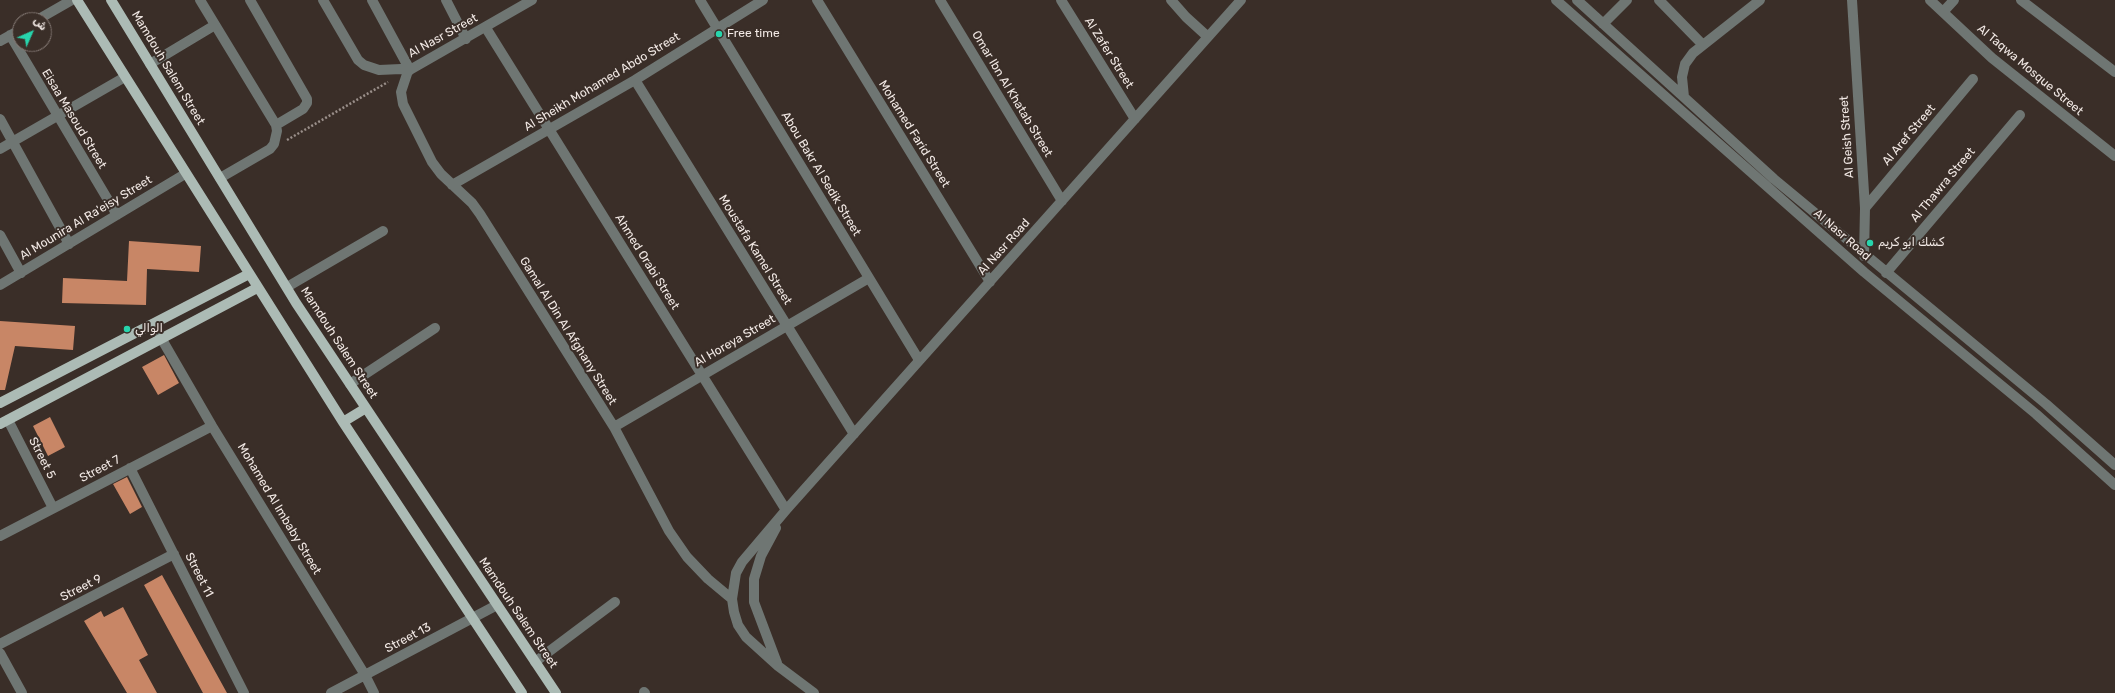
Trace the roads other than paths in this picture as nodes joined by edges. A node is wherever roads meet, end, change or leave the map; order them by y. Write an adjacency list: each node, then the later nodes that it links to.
1 (72, 0): 27 (street)
2 (77, 0): 41 (main road)
3 (111, 0): 38 (main road, Mamdouh Salem Street)
4 (200, 0): 30 (street)
5 (250, 0): 49 (street)
6 (323, 0): 39 (street)
7 (372, 0): 39 (street)
8 (446, 0): 35 (street)
9 (532, 0): 26 (street, Al Nasr Street)
10 (700, 0): 32 (street, Abou Bakr Al Sedik Street)
11 (763, 0): 32 (street, Al Sheikh Mohamed Abdo Street)
12 (817, 0): 69 (street, Mohamed Farid Street)
13 (940, 0): 57 (street, Omar Ibn Al Khatab Street)
14 (1061, 0): 48 (street, Al Zafer Street)
15 (1171, 0): 34 (street)
16 (1241, 0): 34 (street, Al Nasr Road)
17 (1556, 0): 64 (street, Al Nasr Road)
18 (1577, 0): 29 (street, Al Nasr Road)
19 (1627, 0): 29 (street)
20 (1659, 0): 37 (street)
21 (1852, 0): 58 (street, Al Geish Street)
22 (1930, 0): 28 (street, Al Taqwa Mosque Street)
23 (1954, 0): 28 (street)
24 (2021, 0): 40 (street)
25 (1755, 1): 37 (street)
26 (520, 3): 31 (street, Al Nasr Street)
27 (51, 12)
28 (1943, 12): 53 (street, Al Taqwa Mosque Street)
29 (1603, 24): 44 (street, Al Nasr Road)
30 (215, 25): 38 (street); 49 (street)
31 (486, 28): 35 (street, Al Nasr Street); 50 (street, Ahmed Orabi Street)
32 (718, 28): 43 (street, Al Sheikh Mohamed Abdo Street); 68 (street, Abou Bakr Al Sedik Street)
33 (10, 35): 36 (street); 46 (street, Eisaa Masoud Street)
34 (1208, 37): 48 (street, Al Nasr Road)
35 (466, 39): 39 (street, Al Nasr Street)
36 (0, 41)
37 (1703, 44): 44 (street)
38 (150, 64): 55 (main road, Mamdouh Salem Street)
39 (409, 71): 56 (street, Gamal Al Din Al Afghany Street)
40 (2115, 72)
41 (125, 77): 46 (street); 54 (main road)
42 (1973, 79): 58 (street, Al Aref Street)
43 (635, 80): 50 (street, Al Sheikh Mohamed Abdo Street); 74 (street, Moustafa Kamel Street)
44 (1684, 97): 63 (street, Al Nasr Road)
45 (2020, 115): 65 (street, Al Thawra Street)
46 (58, 116): 51 (street); 59 (street, Eisaa Masoud Street)
47 (0, 119): 51 (street)
48 (1135, 119): 57 (street, Al Nasr Road)
49 (276, 125): 55 (street)
50 (549, 129): 56 (street, Al Sheikh Mohamed Abdo Street); 78 (street, Ahmed Orabi Street)
51 (13, 142): 52 (street); 62 (street)
52 (0, 149)
53 (2115, 156)
54 (185, 174): 59 (street, Al Mounira Al Ra'eisy Street); 67 (main road)
55 (220, 178): 71 (main road, Mamdouh Salem Street)
56 (452, 185): 85 (street, Gamal Al Din Al Afghany Street)
57 (1062, 201): 69 (street, Al Nasr Road)
58 (1865, 208): 63 (street, Al Geish Street)
59 (116, 215): 62 (street, Al Mounira Al Ra'eisy Street)
60 (383, 231): 71 (street)
61 (0, 235): 66 (street)
62 (69, 244): 66 (street, Al Mounira Al Ra'eisy Street)
63 (1864, 252): 64 (street, Al Geish Street); 65 (street, Al Nasr Road)
64 (1864, 272): 89 (street, Al Nasr Road)
65 (1886, 272): 87 (street, Al Nasr Road)
66 (21, 273): 70 (street, Al Mounira Al Ra'eisy Street)
67 (249, 274): 72 (main road); 73 (main road)
68 (869, 278): 74 (street, Al Horeya Street); 77 (street, Abou Bakr Al Sedik Street)
69 (990, 282): 77 (street, Al Nasr Road)
70 (0, 285)
71 (287, 287): 79 (main road, Mamdouh Salem Street)
72 (258, 288): 76 (main road); 83 (main road)
73 (153, 324): 76 (street, Mohamed Al Imbaby Street); 80 (main road)
74 (787, 326): 78 (street, Al Horeya Street); 86 (street, Moustafa Kamel Street)
75 (435, 328): 79 (street)
76 (161, 339): 82 (main road); 84 (street, Mohamed Al Imbaby Street)
77 (920, 360): 86 (street, Al Nasr Road)
78 (702, 376): 85 (street, Al Horeya Street); 91 (street, Ahmed Orabi Street)
79 (350, 384): 81 (main road, Mamdouh Salem Street)
80 (0, 403)
81 (366, 408): 83 (main road); 96 (main road, Mamdouh Salem Street)
82 (4, 422): 90 (street, Street 5)
83 (343, 422): 97 (main road)
84 (212, 426): 88 (street, Street 7); 102 (street, Mohamed Al Imbaby Street)
85 (614, 428): 94 (street, Gamal Al Din Al Afghany Street)
86 (854, 434): 91 (street, Al Nasr Road)
87 (2115, 465)
88 (130, 468): 90 (street, Street 7); 93 (street, Street 11)
89 (2115, 485)
90 (53, 508): 92 (street, Street 7)
91 (786, 510): 94 (street); 101 (street)
92 (0, 536)
93 (174, 554): 98 (street, Street 9); 104 (street, Street 11)
94 (732, 599): 101 (street)
95 (615, 602): 100 (street)
96 (497, 605): 97 (street, Street 13); 100 (main road, Mamdouh Salem Street)
97 (472, 619): 102 (street, Street 13); 107 (main road)
98 (0, 644)
99 (0, 653): 103 (street)
100 (535, 662): 108 (main road, Mamdouh Salem Street)
101 (778, 666): 109 (street)
102 (365, 675): 105 (street, Street 13); 106 (street, Mohamed Al Imbaby Street)
103 (22, 693)
104 (244, 693)
105 (331, 693)
106 (374, 693)
107 (522, 693)
108 (556, 693)
109 (814, 693)

